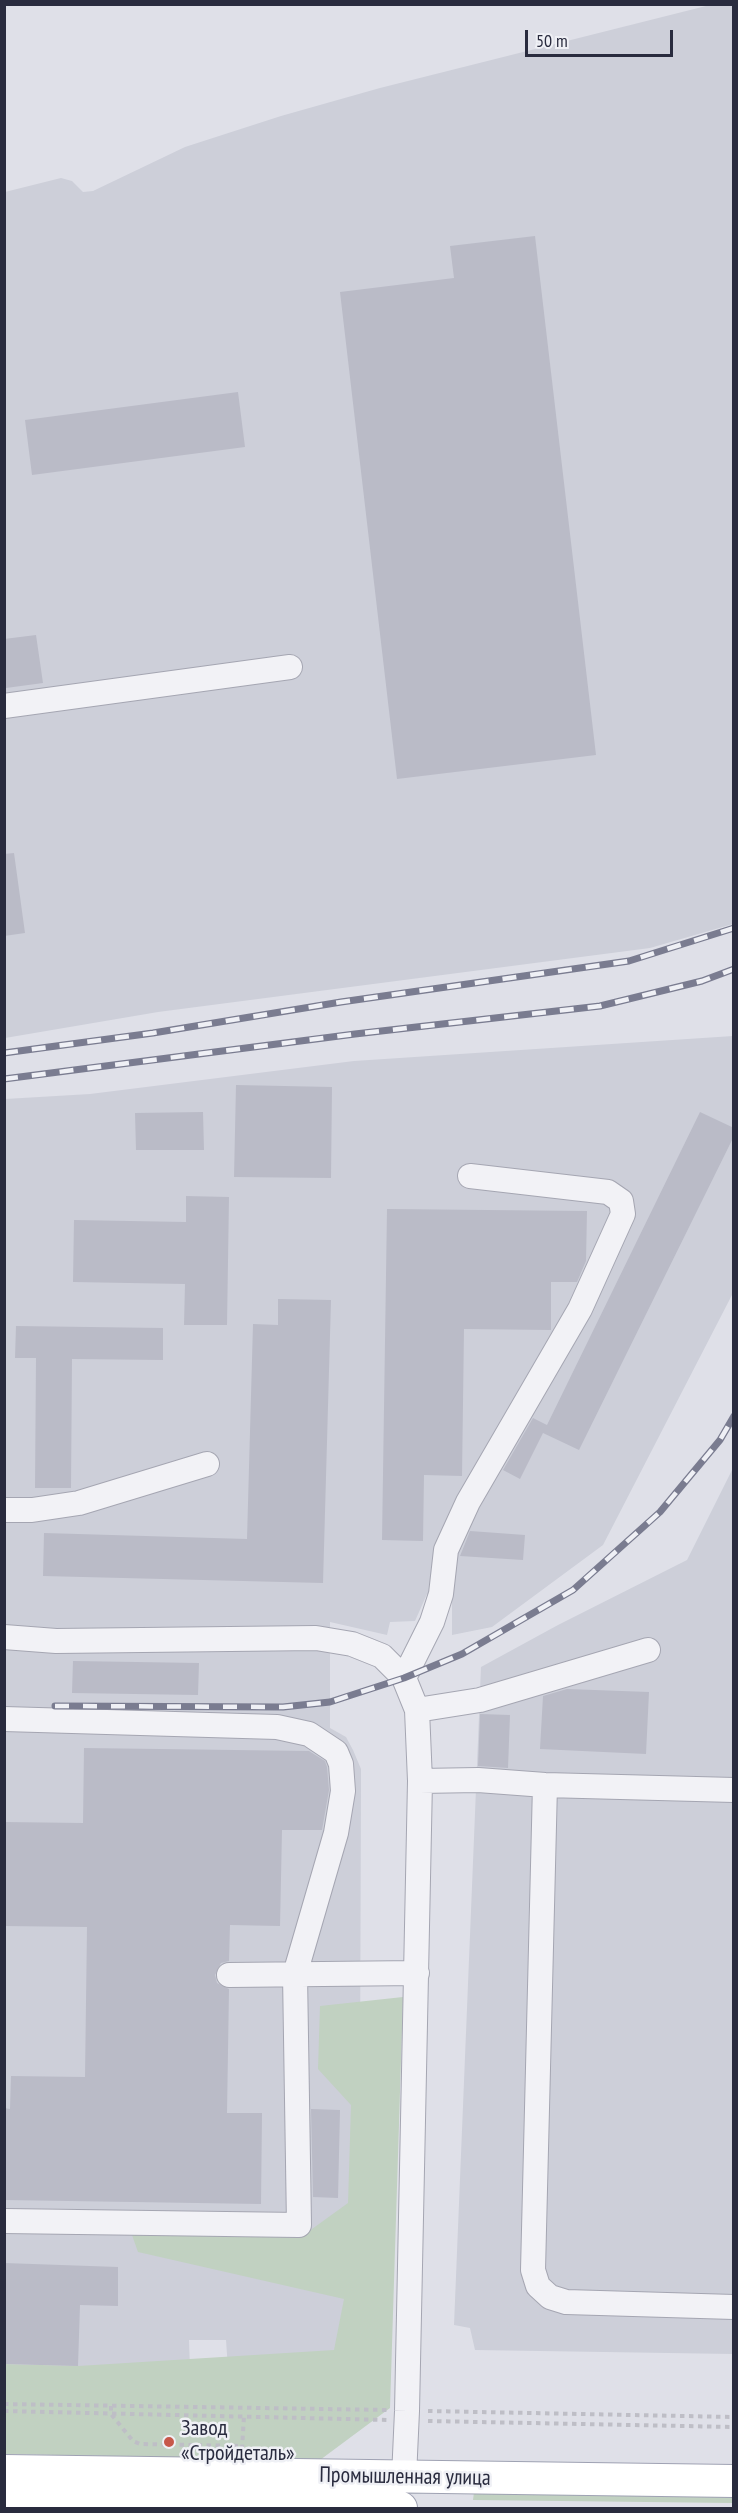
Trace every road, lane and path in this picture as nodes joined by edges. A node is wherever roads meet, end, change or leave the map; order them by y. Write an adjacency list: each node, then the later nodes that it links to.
1 (290, 667): 2 (lane)
2 (4, 706)
3 (470, 1176): 8 (lane)
4 (207, 1464): 5 (lane)
5 (4, 1510)
6 (4, 1637): 8 (lane)
7 (648, 1650): 9 (lane)
8 (404, 1678): 9 (lane)
9 (417, 1710): 11 (lane)
10 (4, 1719): 15 (lane)
11 (420, 1781): 12 (lane); 14 (lane)
12 (545, 1785): 13 (lane); 18 (lane)
13 (734, 1790)
14 (417, 1973): 15 (lane); 24 (lane)
15 (295, 1974): 16 (lane); 17 (lane)
16 (229, 1975)
17 (4, 2221)
18 (734, 2307)
19 (4, 2404): 20 (path)
20 (111, 2406): 22 (path); 24 (path)
21 (4, 2411): 22 (path)
22 (111, 2414): 23 (path); 23 (path)
23 (244, 2416): 24 (path)
24 (407, 2416): 25 (path); 26 (path); 28 (lane)
25 (734, 2416)
26 (734, 2427)
27 (4, 2471): 28 (main road, Промышленная улица)
28 (404, 2477): 29 (main road, Промышленная улица); 32 (main road)
29 (734, 2481)
30 (4, 2500): 31 (main road, Промышленная улица)
31 (283, 2507): 32 (main road, Промышленная улица)
32 (401, 2508)

